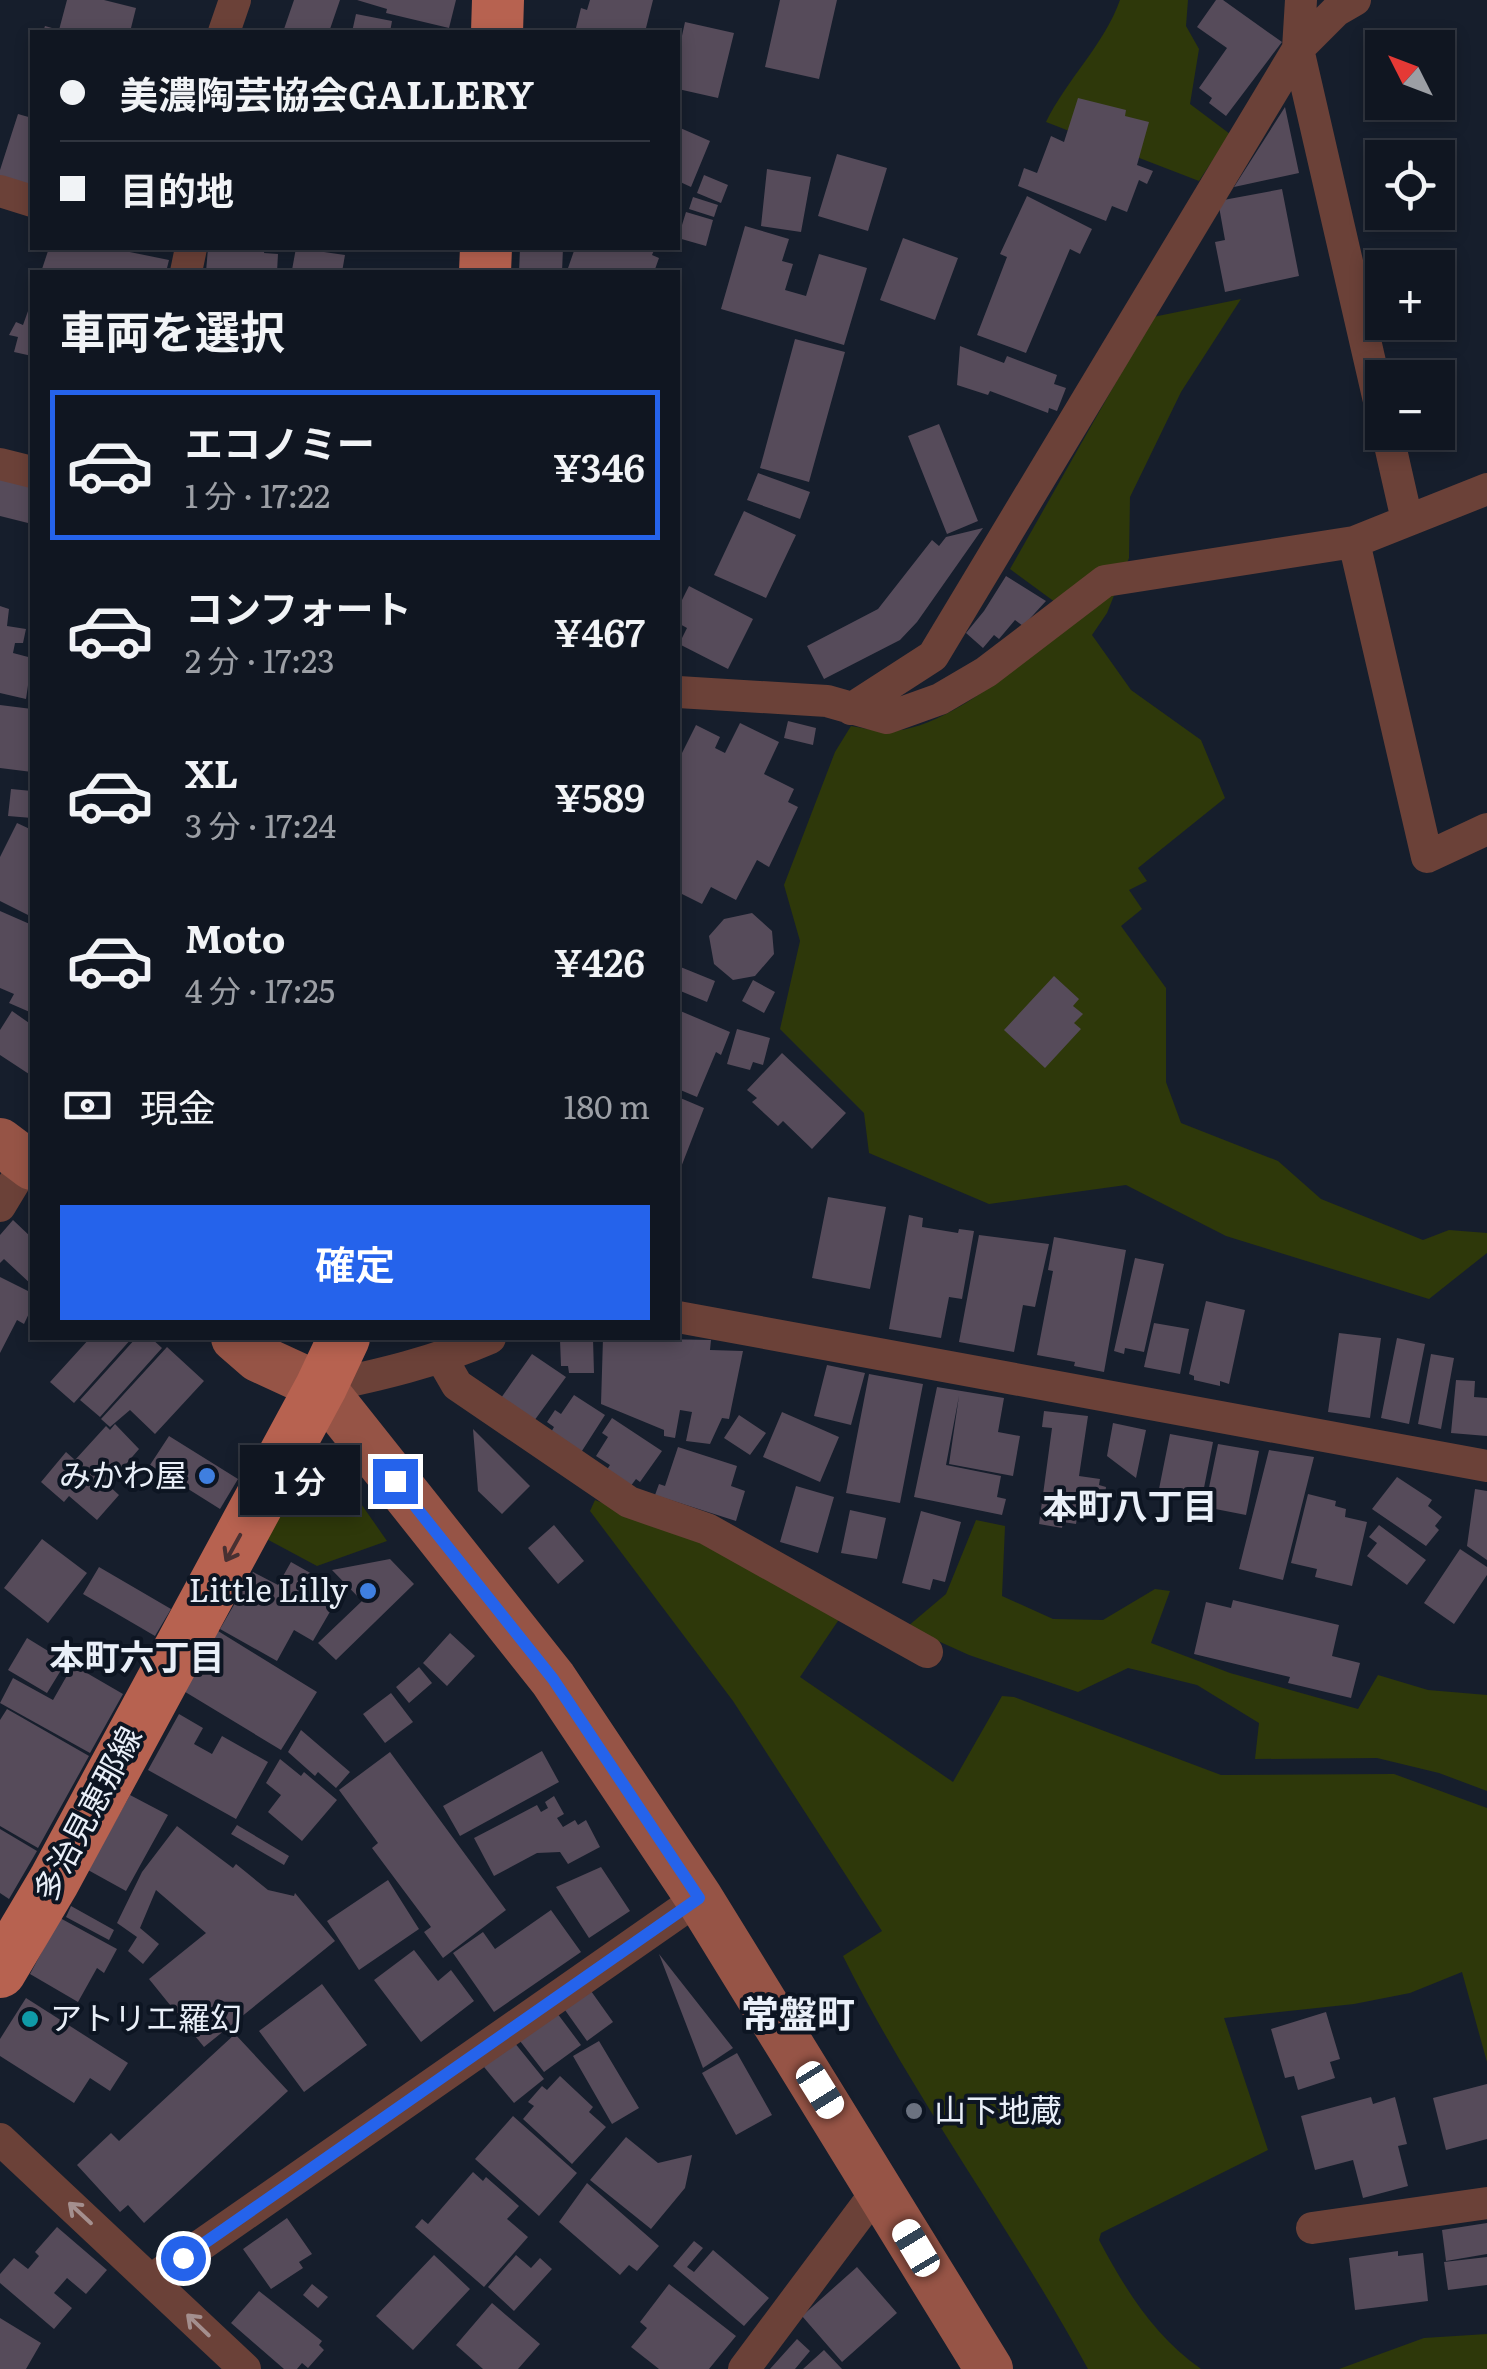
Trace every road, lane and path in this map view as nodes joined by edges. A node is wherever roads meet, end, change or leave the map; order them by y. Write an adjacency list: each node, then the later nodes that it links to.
1 (235, 0): 5 (street)
2 (498, 0): 6 (main road)
3 (1300, 0): 7 (street)
4 (1356, 0): 7 (street)
5 (225, 30)
6 (497, 30)
7 (1298, 50): 10 (street); 18 (street)
8 (0, 191): 9 (street)
9 (30, 201)
10 (1370, 360)
11 (1391, 450): 15 (street)
12 (0, 464): 13 (street)
13 (30, 472)
14 (1487, 489): 15 (street)
15 (1407, 520): 16 (street)
16 (1354, 542): 18 (street); 19 (street)
17 (680, 692): 18 (street)
18 (851, 709)
19 (1487, 829)
20 (23, 1156): 21 (street)
21 (0, 1206)
22 (680, 1317): 28 (street)
23 (237, 1340): 27 (street)
24 (343, 1340): 27 (main road, 多治見恵那線)
25 (485, 1340): 26 (street)
26 (442, 1359): 27 (street); 29 (street)
27 (321, 1387): 30 (street); 31 (main road, 多治見恵那線, one-way to 31)
28 (1487, 1466)
29 (927, 1652)
30 (699, 1898): 33 (street); 36 (street)
31 (0, 1972)
32 (0, 2139): 36 (street, one-way to 32)
33 (880, 2187): 38 (street); 39 (street)
34 (1487, 2203): 35 (street)
35 (1312, 2228)
36 (151, 2280): 37 (street, one-way to 36)
37 (244, 2369)
38 (744, 2369)
39 (989, 2369)

